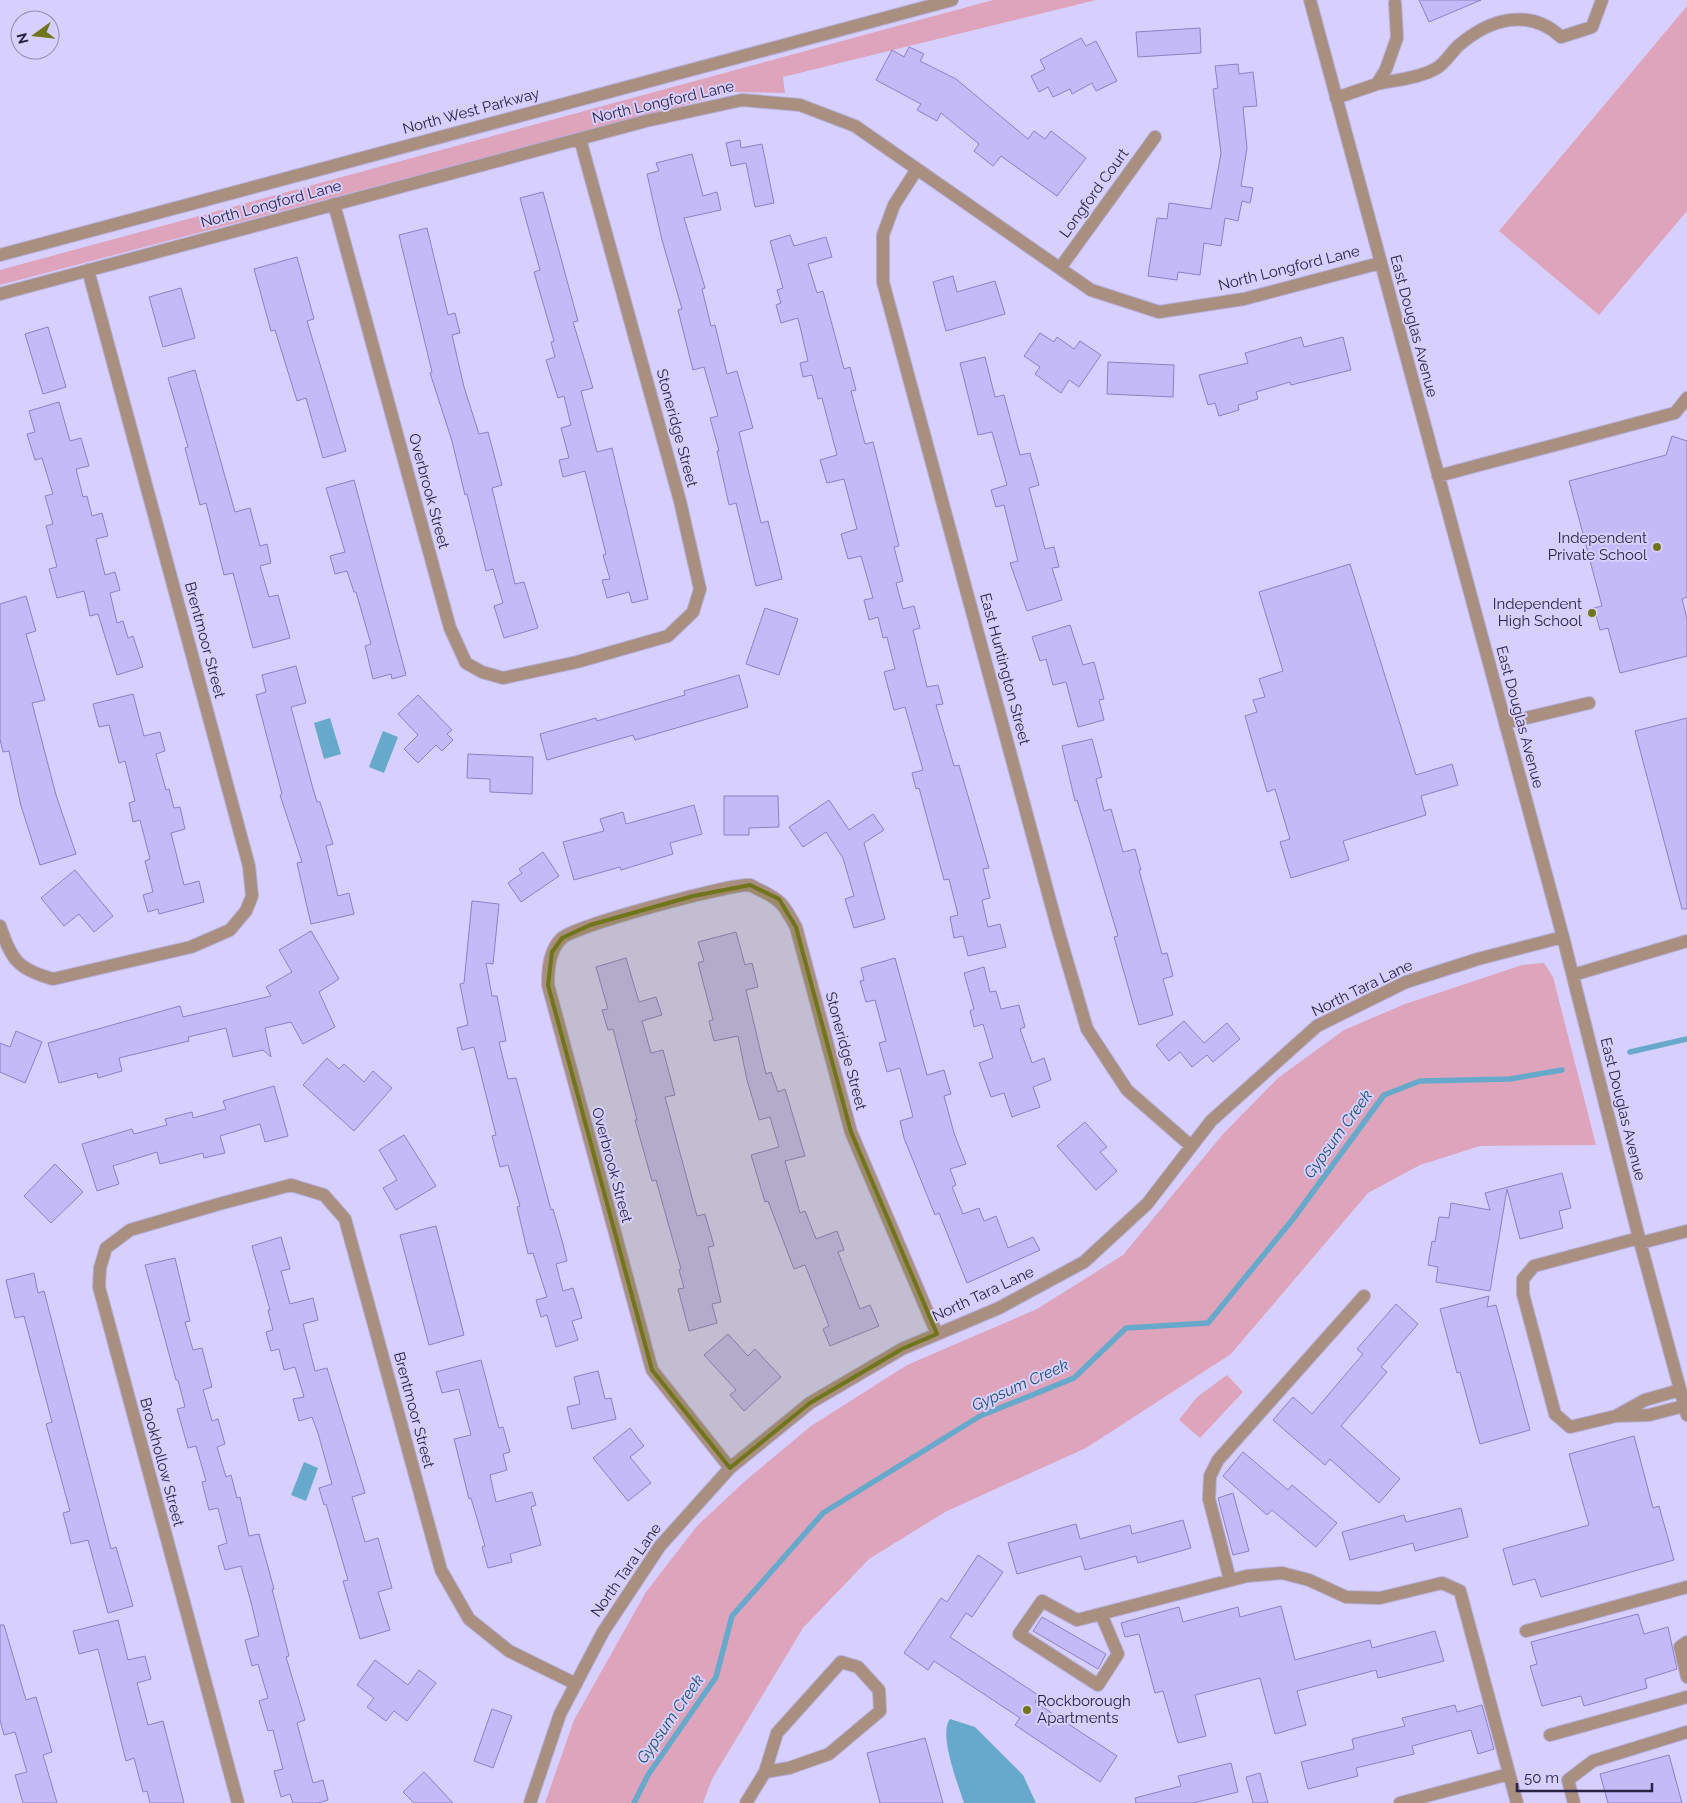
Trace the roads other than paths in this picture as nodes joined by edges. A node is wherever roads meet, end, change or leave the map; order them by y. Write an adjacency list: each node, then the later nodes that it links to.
1 (952, 0): 11 (street, North West Parkway)
2 (1310, 0): 6 (street, East Douglas Avenue)
3 (1602, 0): 5 (street)
4 (1395, 3): 5 (street)
5 (1377, 84): 6 (street)
6 (1336, 98): 12 (street, East Douglas Avenue)
7 (580, 138): 9 (street, North Longford Lane); 10 (street, North Longford Lane); 18 (street, Stoneridge Street)
8 (1156, 138): 13 (street, Longford Court)
9 (917, 169): 13 (street, North Longford Lane); 26 (street, East Huntington Street)
10 (334, 204): 14 (street, North Longford Lane); 18 (street, Overbrook Street)
11 (0, 255)
12 (1380, 263): 13 (street, North Longford Lane); 17 (street, East Douglas Avenue)
13 (1060, 268)
14 (88, 270): 15 (street, North Longford Lane); 22 (street, Brentmoor Street)
15 (0, 294)
16 (1687, 398): 17 (street)
17 (1438, 476): 20 (street, East Douglas Avenue)
18 (587, 659)
19 (1589, 703): 20 (street)
20 (1505, 723): 23 (street, East Douglas Avenue)
21 (650, 908): 31 (street, Stoneridge Street); 35 (street, Overbrook Street)
22 (0, 926)
23 (1563, 937): 25 (street, East Douglas Avenue); 26 (street, North Tara Lane)
24 (1687, 941): 25 (street)
25 (1573, 975): 29 (street, East Douglas Avenue)
26 (1191, 1146): 31 (street, North Tara Lane)
27 (219, 1204): 42 (street, Brentmoor Street); 48 (street, Brookhollow Street)
28 (1687, 1231): 29 (street)
29 (1639, 1241): 32 (street, East Douglas Avenue); 34 (street)
30 (1364, 1296): 36 (street)
31 (937, 1334): 35 (street, North Tara Lane)
32 (1680, 1390): 33 (street, East Douglas Avenue); 34 (street)
33 (1686, 1411): 34 (street)
34 (1616, 1416)
35 (730, 1468): 42 (street, North Tara Lane)
36 (1230, 1580): 38 (street); 47 (street)
37 (1687, 1587): 39 (street)
38 (1101, 1614): 38 (street)
39 (1526, 1631)
40 (1687, 1642): 41 (street)
41 (1687, 1677)
42 (576, 1684): 49 (street, North Tara Lane)
43 (1687, 1697): 45 (street)
44 (1687, 1732): 53 (street)
45 (1550, 1735)
46 (765, 1772): 46 (street); 50 (street)
47 (1509, 1774): 51 (street); 52 (street)
48 (238, 1803)
49 (530, 1803)
50 (746, 1803)
51 (1400, 1803)
52 (1517, 1803)
53 (1574, 1803)

